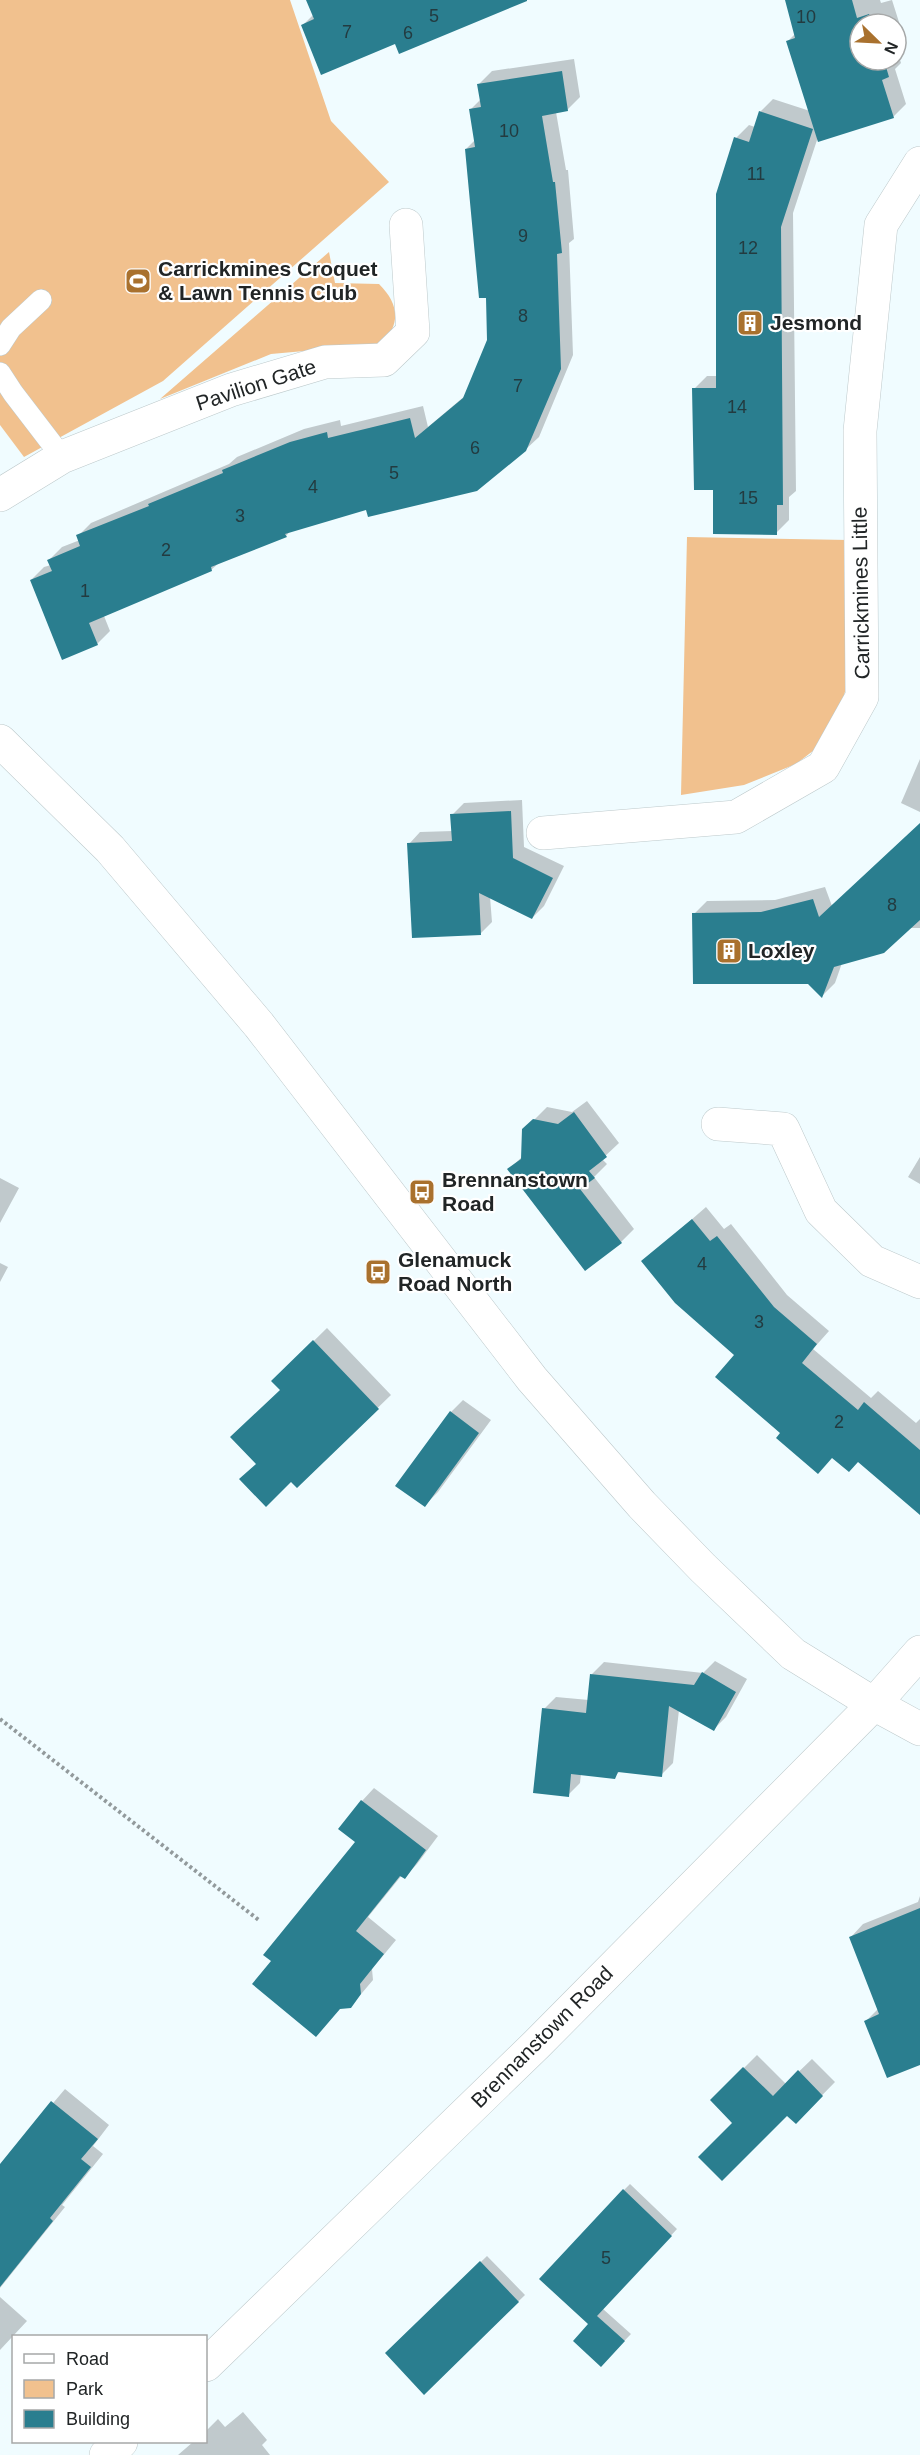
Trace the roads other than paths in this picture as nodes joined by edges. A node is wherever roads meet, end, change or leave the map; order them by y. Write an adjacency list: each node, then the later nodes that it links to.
1 (920, 163): 9 (street, Carrickmines Little)
2 (406, 225): 6 (street, Pavilion Gate)
3 (41, 300): 4 (lane)
4 (0, 345)
5 (0, 373): 6 (lane)
6 (62, 457): 7 (street, Pavilion Gate)
7 (0, 495)
8 (0, 741): 13 (street)
9 (543, 833)
10 (718, 1124): 11 (street)
11 (920, 1282)
12 (920, 1652): 13 (street, Brennanstown Road)
13 (874, 1704): 14 (street); 15 (street, Brennanstown Road)
14 (920, 1729)
15 (207, 2363)
16 (120, 2443): 17 (street)
17 (106, 2455)

